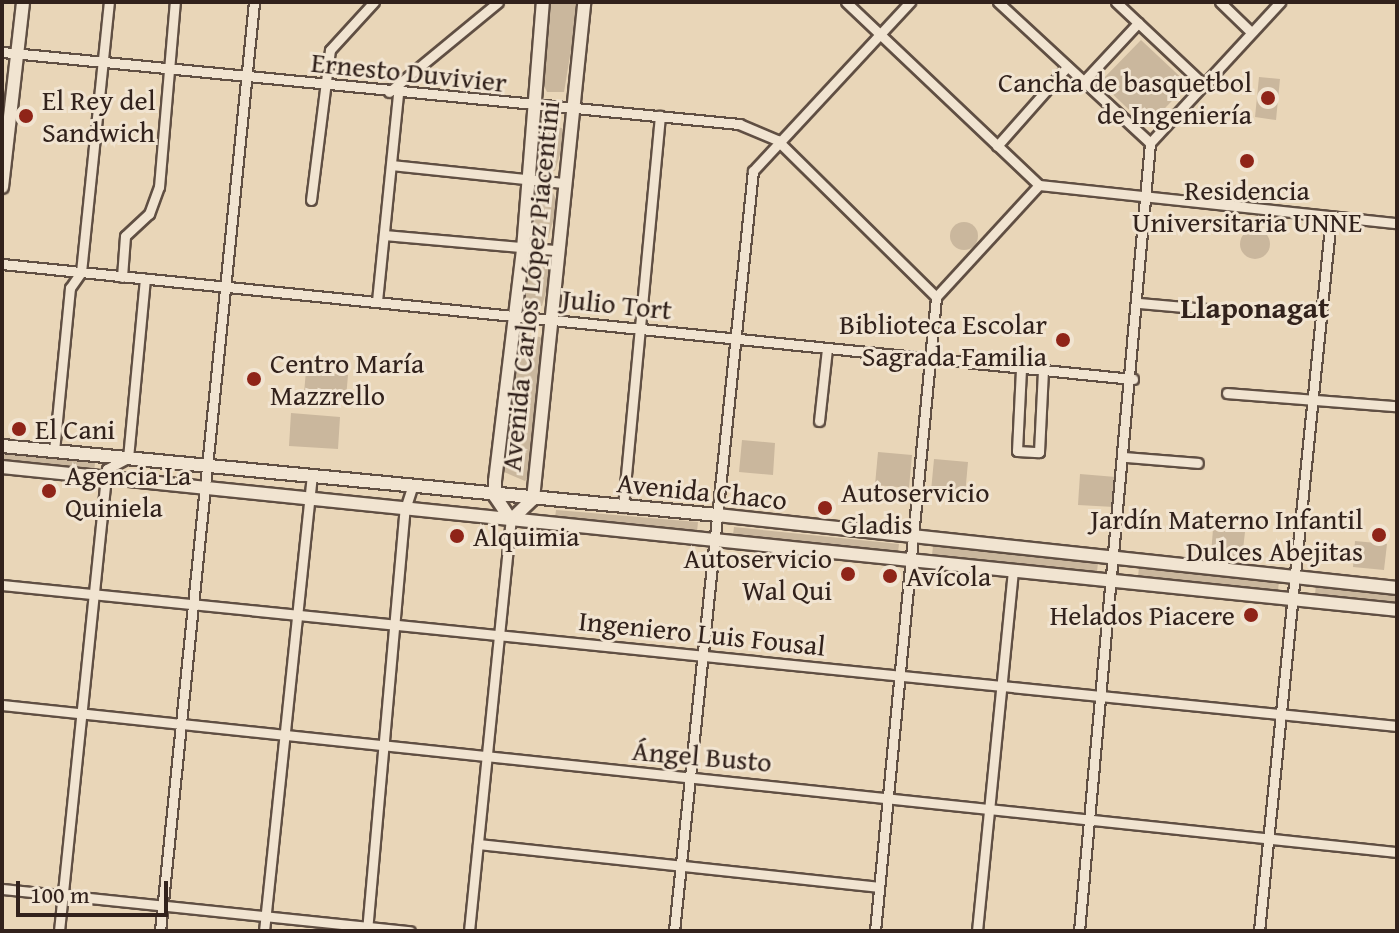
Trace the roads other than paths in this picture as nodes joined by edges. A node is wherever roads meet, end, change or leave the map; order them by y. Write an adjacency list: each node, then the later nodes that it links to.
1 (23, 2): 19 (main road)
2 (109, 2): 20 (street)
3 (175, 2): 22 (street)
4 (254, 2): 23 (street)
5 (374, 2): 26 (street)
6 (498, 2): 27 (street)
7 (543, 2): 28 (main road, Avenida Carlos López Piacentini)
8 (584, 2): 29 (main road, Avenida Carlos López Piacentini)
9 (846, 2): 17 (street)
10 (910, 2): 17 (street)
11 (998, 2): 21 (street)
12 (1116, 2): 15 (street)
13 (1220, 2): 16 (street)
14 (1280, 2): 16 (street)
15 (1138, 23): 24 (street); 25 (street)
16 (1250, 31): 25 (street)
17 (879, 33): 31 (street); 33 (street)
18 (2, 52): 19 (street, Ernesto Duvivier)
19 (18, 55): 20 (street, Ernesto Duvivier); 38 (main road)
20 (103, 63): 22 (street, Ernesto Duvivier); 47 (street)
21 (1067, 67): 24 (street); 33 (street)
22 (168, 68): 23 (street, Ernesto Duvivier); 48 (street)
23 (247, 75): 26 (street, Ernesto Duvivier); 50 (street)
24 (1083, 82): 32 (street)
25 (1203, 84): 32 (street)
26 (323, 86): 27 (street, Ernesto Duvivier); 40 (street)
27 (393, 92): 28 (street, Ernesto Duvivier); 34 (street)
28 (533, 107): 29 (street, Ernesto Duvivier); 35 (main road, Avenida Carlos López Piacentini)
29 (572, 108): 30 (street, Ernesto Duvivier); 36 (main road, Avenida Carlos López Piacentini)
30 (660, 116): 31 (street, Ernesto Duvivier); 57 (street)
31 (777, 140): 51 (street, Ernesto Duvivier); 58 (street)
32 (1150, 143): 39 (street)
33 (997, 146): 37 (street)
34 (391, 165): 35 (street); 43 (street)
35 (530, 179): 36 (street); 44 (main road, Avenida Carlos López Piacentini)
36 (563, 183): 45 (main road, Avenida Carlos López Piacentini)
37 (1039, 185): 39 (street); 51 (street)
38 (2, 187)
39 (1149, 197): 41 (street); 53 (street)
40 (311, 200)
41 (1331, 217): 42 (street); 65 (street)
42 (1397, 223)
43 (384, 235): 44 (street); 52 (street)
44 (523, 249): 45 (street); 55 (main road, Avenida Carlos López Piacentini)
45 (557, 250): 56 (main road, Avenida Carlos López Piacentini)
46 (2, 264): 47 (street, Julio Tort)
47 (81, 272): 48 (street, Julio Tort); 69 (street)
48 (122, 277): 49 (street, Julio Tort)
49 (145, 279): 50 (street, Julio Tort); 71 (street)
50 (226, 288): 52 (street, Julio Tort); 73 (street)
51 (936, 297): 60 (street)
52 (377, 301): 55 (street, Julio Tort)
53 (1138, 303): 54 (street); 63 (street)
54 (1230, 311)
55 (515, 315): 56 (street, Julio Tort); 79 (main road, Avenida Carlos López Piacentini)
56 (549, 319): 57 (street, Julio Tort); 81 (main road, Avenida Carlos López Piacentini)
57 (640, 328): 58 (street, Julio Tort); 82 (street)
58 (736, 338): 59 (street, Julio Tort); 84 (street)
59 (827, 348): 60 (street, Julio Tort); 67 (street)
60 (930, 358): 61 (street, Julio Tort); 87 (street)
61 (1021, 369): 62 (street, Julio Tort); 62 (street)
62 (1043, 371): 63 (street, Julio Tort)
63 (1133, 379): 70 (street)
64 (1227, 393): 65 (street)
65 (1311, 398): 66 (street); 91 (street)
66 (1394, 406)
67 (819, 421)
68 (2, 446): 69 (main road, Avenida Chaco)
69 (54, 451): 71 (main road, Avenida Chaco)
70 (1125, 457): 72 (street); 88 (street)
71 (128, 458): 73 (main road, Avenida Chaco); 75 (street)
72 (1198, 463)
73 (209, 465): 76 (main road, Avenida Chaco); 77 (street)
74 (2, 467): 75 (main road, Avenida Chaco)
75 (106, 478): 77 (main road, Avenida Chaco); 95 (street)
76 (312, 478): 78 (main road, Avenida Chaco); 80 (street)
77 (206, 487): 80 (main road, Avenida Chaco); 97 (street)
78 (412, 487): 79 (main road, Avenida Chaco); 83 (street)
79 (495, 496): 81 (main road, Avenida Chaco); 85 (main road, Avenida Carlos López Piacentini)
80 (310, 498): 83 (main road, Avenida Chaco); 99 (street)
81 (533, 499): 82 (main road, Avenida Chaco); 85 (main road, Avenida Carlos López Piacentini)
82 (623, 507): 84 (main road, Avenida Chaco)
83 (405, 509): 85 (main road, Avenida Chaco); 100 (street)
84 (717, 515): 86 (street); 87 (main road, Avenida Chaco)
85 (511, 520): 86 (main road, Avenida Chaco); 101 (street)
86 (712, 539): 89 (main road, Avenida Chaco); 102 (street)
87 (913, 539): 88 (main road, Avenida Chaco); 89 (street)
88 (1115, 559): 91 (main road, Avenida Chaco); 92 (street)
89 (910, 563): 90 (main road, Avenida Chaco); 103 (street)
90 (1013, 571): 92 (main road, Avenida Chaco); 104 (street)
91 (1293, 579): 94 (main road, Avenida Chaco); 96 (street)
92 (1113, 583): 96 (main road, Avenida Chaco); 105 (street)
93 (2, 585): 95 (street, Ingeniero Luis Fousal)
94 (1397, 588)
95 (94, 594): 97 (street, Ingeniero Luis Fousal); 107 (street)
96 (1292, 599): 98 (main road, Avenida Chaco); 108 (street)
97 (192, 604): 99 (street, Ingeniero Luis Fousal); 109 (street)
98 (1397, 610)
99 (297, 614): 100 (street, Ingeniero Luis Fousal); 111 (street)
100 (393, 626): 101 (street, Ingeniero Luis Fousal); 112 (street)
101 (499, 635): 102 (street, Ingeniero Luis Fousal); 113 (street)
102 (701, 656): 103 (street, Ingeniero Luis Fousal); 114 (street)
103 (899, 674): 104 (street, Ingeniero Luis Fousal); 115 (street)
104 (1001, 686): 105 (street, Ingeniero Luis Fousal); 116 (street)
105 (1102, 696): 108 (street, Ingeniero Luis Fousal); 117 (street)
106 (2, 705): 107 (street, Ángel Busto)
107 (81, 714): 109 (street, Ángel Busto); 124 (street)
108 (1281, 715): 110 (street, Ingeniero Luis Fousal); 118 (street)
109 (180, 726): 111 (street, Ángel Busto); 125 (street)
110 (1397, 726)
111 (284, 735): 112 (street, Ángel Busto); 126 (street)
112 (386, 745): 113 (street, Ángel Busto); 127 (street)
113 (486, 758): 114 (street, Ángel Busto); 119 (street)
114 (691, 777): 115 (street, Ángel Busto); 121 (street)
115 (887, 794): 116 (street, Ángel Busto); 122 (street)
116 (988, 806): 117 (street, Ángel Busto); 135 (street)
117 (1090, 818): 118 (street, Ángel Busto); 136 (street)
118 (1269, 839): 120 (street, Ángel Busto); 137 (street)
119 (478, 844): 121 (street); 132 (street)
120 (1397, 852)
121 (681, 865): 122 (street); 133 (street)
122 (878, 887): 134 (street)
123 (2, 889): 124 (street)
124 (62, 894): 125 (street); 128 (street)
125 (163, 905): 126 (street); 129 (street)
126 (265, 915): 127 (street); 130 (street)
127 (368, 929): 131 (street)
128 (59, 931)
129 (160, 931)
130 (264, 931)
131 (410, 931)
132 (469, 931)
133 (674, 931)
134 (875, 931)
135 (977, 931)
136 (1079, 931)
137 (1259, 931)

